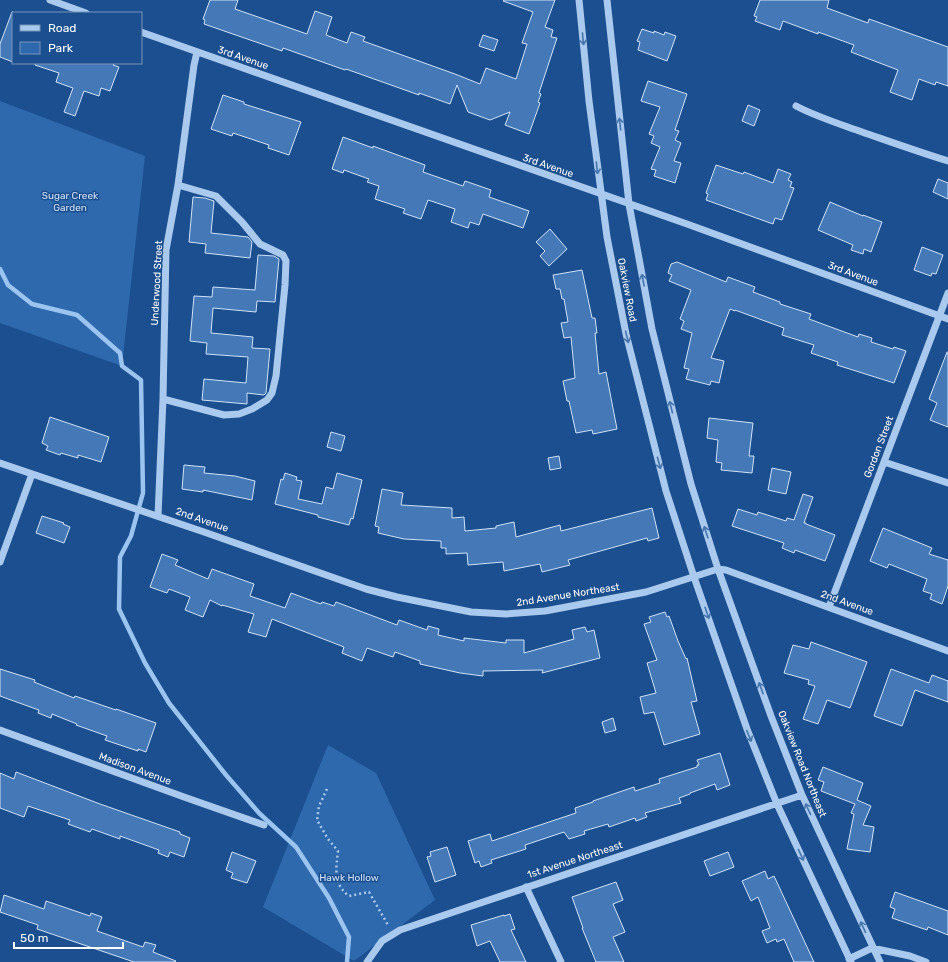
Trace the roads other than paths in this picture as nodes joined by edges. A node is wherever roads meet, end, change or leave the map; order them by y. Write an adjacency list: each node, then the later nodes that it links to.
1 (50, 0): 4 (street)
2 (579, 0): 10 (street, Oakview Road, one-way to 10)
3 (607, 0): 11 (street, Oakview Road, one-way to 3)
4 (83, 12)
5 (142, 32): 6 (street, 3rd Avenue)
6 (197, 52): 9 (street, Underwood Street); 10 (street, 3rd Avenue)
7 (796, 106): 8 (street)
8 (948, 161)
9 (178, 185): 15 (street, Underwood Street); 15 (street)
10 (600, 194): 11 (street, 3rd Avenue); 23 (street, Oakview Road, one-way to 23)
11 (629, 204): 13 (street, 3rd Avenue); 22 (street, Oakview Road, one-way to 11)
12 (948, 293): 13 (street, Gordon Street)
13 (939, 316): 14 (street, 3rd Avenue); 16 (street, Gordon Street)
14 (948, 319)
15 (163, 399): 20 (street, Underwood Street)
16 (884, 462): 19 (street); 25 (street, Gordon Street)
17 (0, 463): 18 (street, 2nd Avenue)
18 (32, 474): 20 (street, 2nd Avenue); 21 (street)
19 (948, 482)
20 (158, 516): 24 (street, 2nd Avenue)
21 (0, 562)
22 (718, 569): 23 (street, 2nd Avenue Northeast); 25 (street, 2nd Avenue); 28 (street, Oakview Road Northeast, one-way to 22)
23 (694, 576): 24 (street, 2nd Avenue Northeast); 29 (street, one-way to 29)
24 (396, 597)
25 (829, 608): 26 (street, 2nd Avenue)
26 (948, 651)
27 (0, 730): 30 (street, Madison Avenue)
28 (802, 795): 29 (street, 1st Avenue Northeast); 32 (street, Oakview Road Northeast, one-way to 28)
29 (777, 804): 31 (street, 1st Avenue Northeast); 33 (street, one-way to 33)
30 (264, 825)
31 (526, 887): 34 (street, 1st Avenue Northeast); 35 (street)
32 (872, 948): 33 (street); 36 (street, Oakview Road Northeast); 37 (street)
33 (850, 960)
34 (367, 962)
35 (561, 962)
36 (880, 962)
37 (926, 962)

